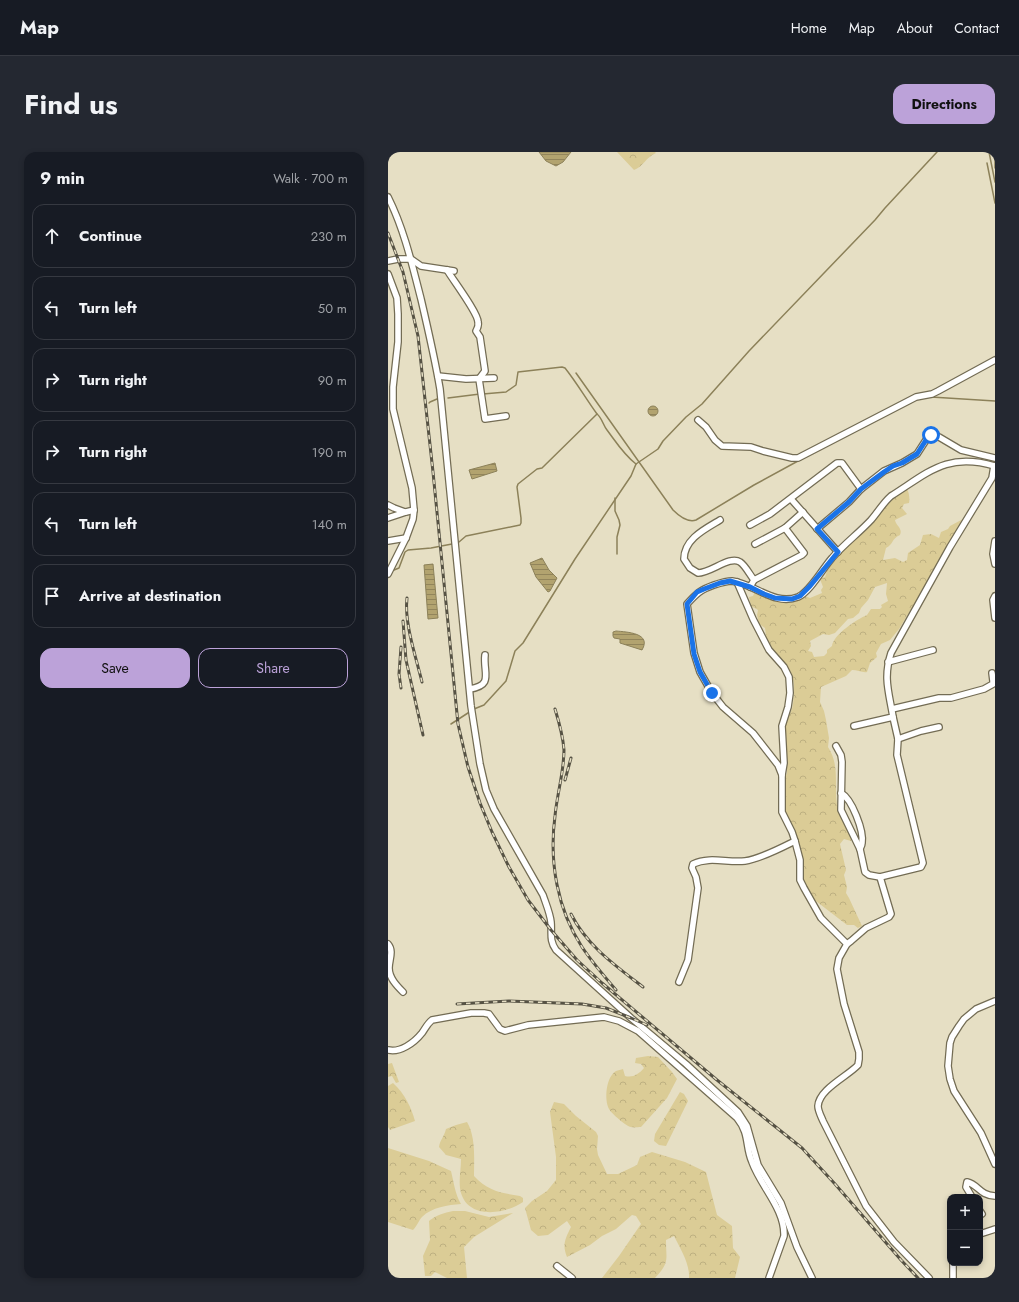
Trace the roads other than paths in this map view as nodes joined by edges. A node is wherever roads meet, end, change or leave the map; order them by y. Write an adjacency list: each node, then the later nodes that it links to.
1 (388, 197): 2 (street)
2 (411, 259): 3 (street); 4 (street); 8 (street)
3 (388, 261)
4 (447, 270): 5 (street); 10 (street)
5 (454, 271)
6 (388, 274): 11 (street)
7 (995, 360): 13 (street)
8 (438, 376): 10 (street); 43 (street)
9 (494, 378): 10 (street)
10 (479, 379): 12 (street)
11 (391, 409): 19 (street)
12 (506, 416)
13 (698, 420)
14 (995, 458): 16 (street)
15 (995, 466): 31 (street); 41 (street)
16 (861, 489): 17 (street); 26 (street)
17 (791, 499): 21 (street); 24 (street)
18 (388, 504): 20 (street)
19 (414, 510): 20 (street); 27 (street)
20 (406, 512): 22 (street)
21 (803, 512): 25 (street); 26 (street)
22 (388, 518)
23 (720, 520): 34 (street)
24 (750, 525)
25 (785, 528): 30 (street); 34 (street)
26 (817, 529): 31 (street)
27 (406, 538): 28 (street); 33 (street)
28 (388, 541)
29 (995, 541): 32 (street)
30 (755, 544)
31 (838, 552): 36 (street)
32 (995, 564)
33 (388, 574)
34 (754, 580): 36 (street)
35 (737, 582): 36 (street); 50 (street); 50 (street)
36 (750, 587)
37 (995, 596): 38 (street)
38 (995, 618)
39 (933, 650): 41 (street)
40 (485, 656): 43 (street)
41 (888, 662): 44 (street)
42 (992, 673): 44 (street)
43 (470, 689): 66 (street)
44 (892, 708): 45 (street)
45 (893, 717): 46 (street); 48 (street)
46 (854, 726)
47 (939, 727): 48 (street)
48 (898, 739): 54 (street)
49 (836, 746): 51 (street)
50 (782, 775): 52 (street)
51 (841, 793): 53 (street); 53 (street)
52 (795, 841): 56 (street); 57 (street)
53 (860, 849): 54 (street)
54 (880, 877): 56 (street)
55 (388, 944): 58 (street)
56 (847, 944): 73 (street)
57 (678, 982)
58 (403, 992)
59 (995, 1001): 61 (street)
60 (388, 1050): 67 (street)
61 (995, 1164)
62 (970, 1194): 63 (street)
63 (995, 1196)
64 (995, 1229): 65 (street)
65 (983, 1233)
66 (792, 1234): 67 (street); 72 (street)
67 (784, 1236): 71 (street)
68 (557, 1266): 70 (street)
69 (953, 1266): 74 (street)
70 (572, 1278)
71 (769, 1278)
72 (812, 1278)
73 (929, 1278)
74 (953, 1278)

